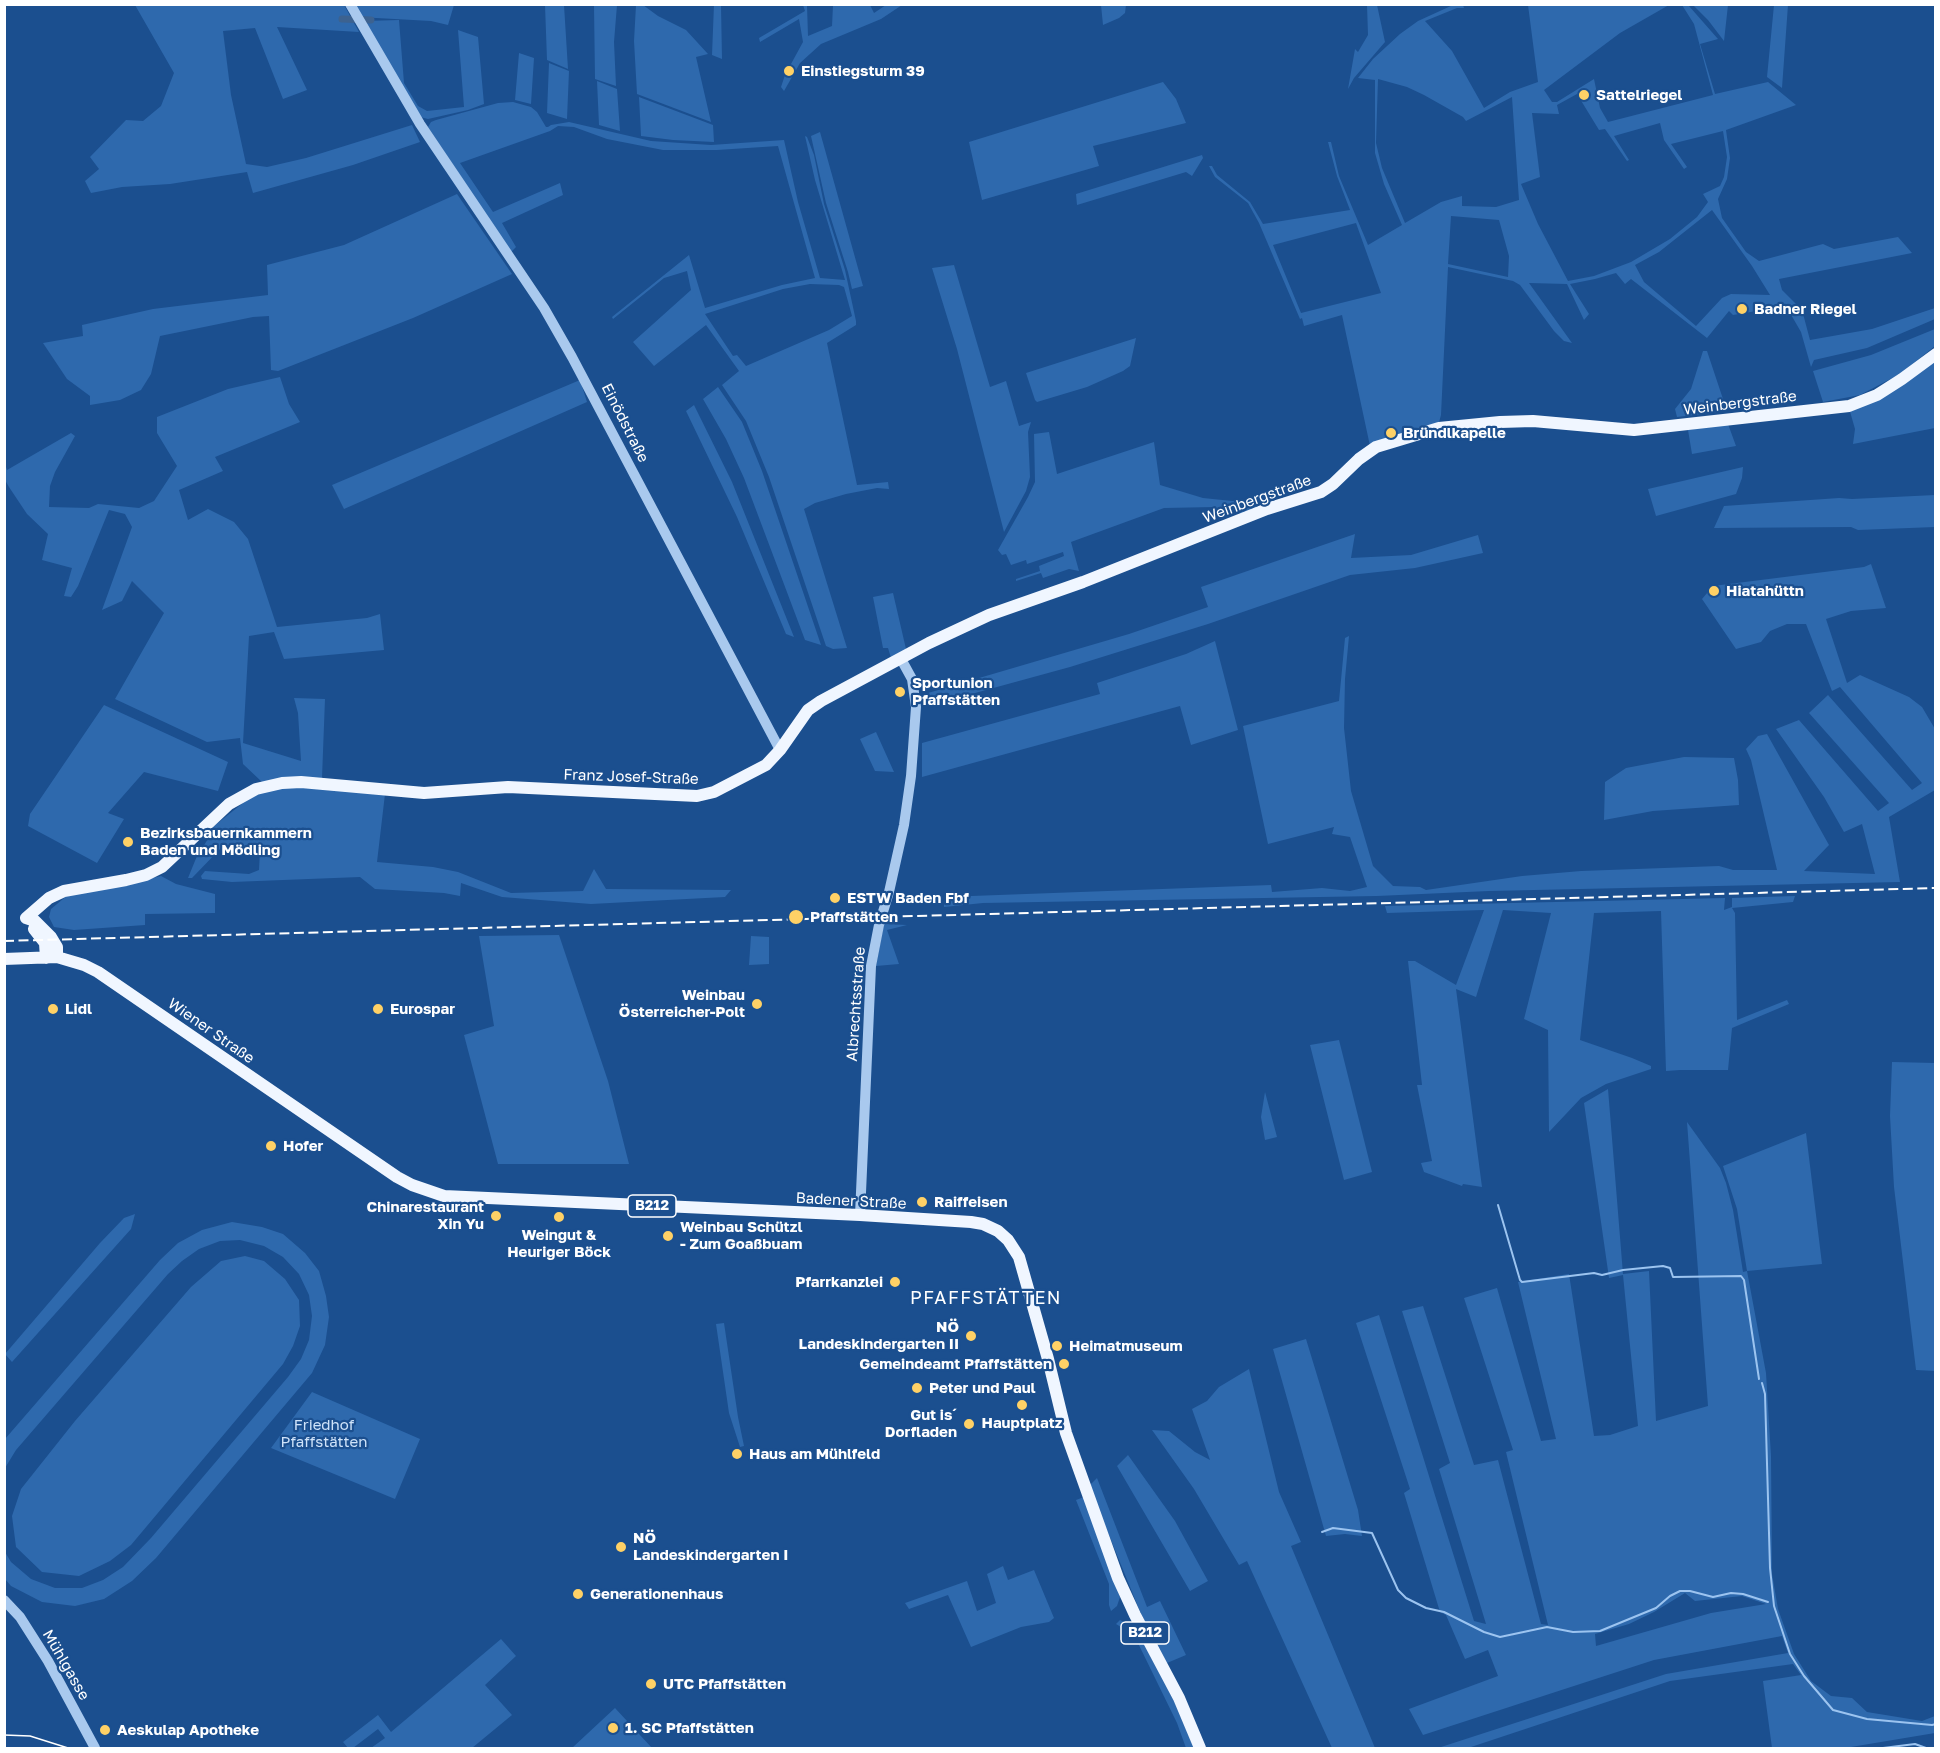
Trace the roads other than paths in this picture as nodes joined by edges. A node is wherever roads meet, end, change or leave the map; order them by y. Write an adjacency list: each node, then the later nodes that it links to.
1 (350, 4): 4 (street, Einödstraße)
2 (1935, 354): 3 (main road, Weinbergstraße)
3 (901, 659): 4 (main road, Franz Josef-Straße); 8 (street, Albrechtsstraße)
4 (780, 750): 5 (main road, Franz Josef-Straße)
5 (51, 958): 6 (main road, B212); 7 (main road, Wiener Straße / B212)
6 (4, 959)
7 (428, 1191): 8 (main road, Badener Straße / B212)
8 (860, 1215): 11 (main road, Badener Straße / B212)
9 (4, 1600): 10 (street, Mühlgasse)
10 (95, 1749)
11 (1200, 1749)

